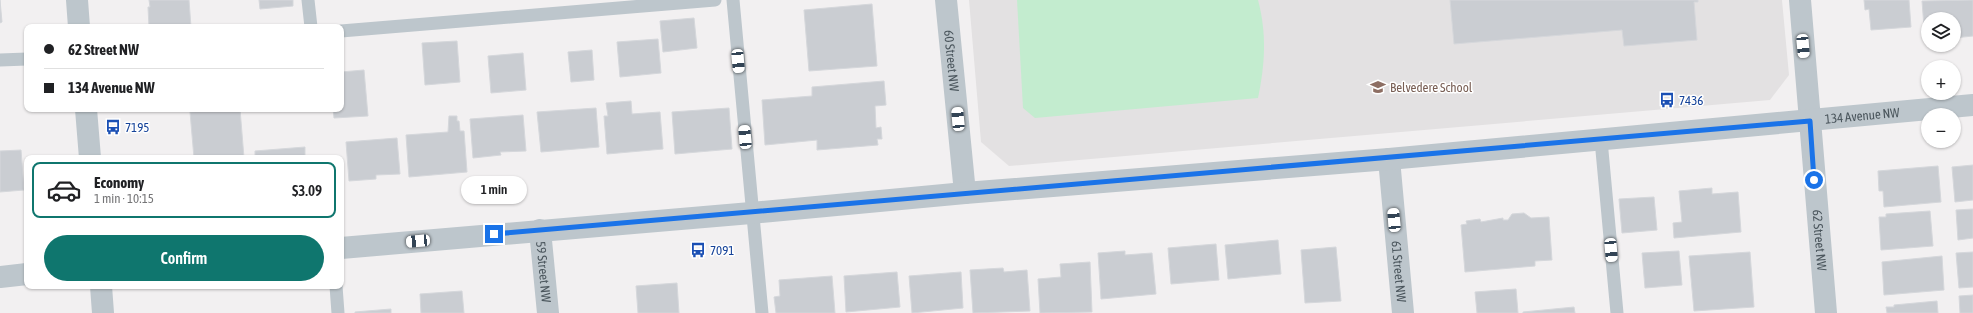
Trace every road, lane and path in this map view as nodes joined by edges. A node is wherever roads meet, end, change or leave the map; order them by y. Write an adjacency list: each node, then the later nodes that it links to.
1 (77, 0): 7 (street)
2 (308, 0): 8 (lane)
3 (715, 0): 9 (lane)
4 (733, 0): 19 (lane)
5 (946, 0): 18 (street, 60 Street NW)
6 (1800, 0): 14 (street, 62 Street NW)
7 (79, 24)
8 (311, 24)
9 (344, 31)
10 (24, 59): 11 (lane)
11 (0, 60)
12 (1973, 105): 14 (street, 134 Avenue NW)
13 (86, 112): 16 (street)
14 (1810, 121): 15 (street, 134 Avenue NW); 32 (street, 62 Street NW)
15 (1601, 140): 17 (street, 134 Avenue NW); 31 (lane)
16 (90, 155)
17 (1389, 159): 18 (street, 134 Avenue NW); 30 (street, 61 Street NW)
18 (965, 193): 19 (street, 134 Avenue NW)
19 (751, 214): 20 (street, 134 Avenue NW); 29 (lane)
20 (540, 230): 21 (street, 134 Avenue NW); 28 (street, 59 Street NW)
21 (344, 248)
22 (24, 274): 23 (street)
23 (0, 276)
24 (101, 289): 26 (street)
25 (336, 289): 27 (lane)
26 (104, 313)
27 (338, 313)
28 (548, 313)
29 (762, 313)
30 (1403, 313)
31 (1616, 313)
32 (1826, 313)

